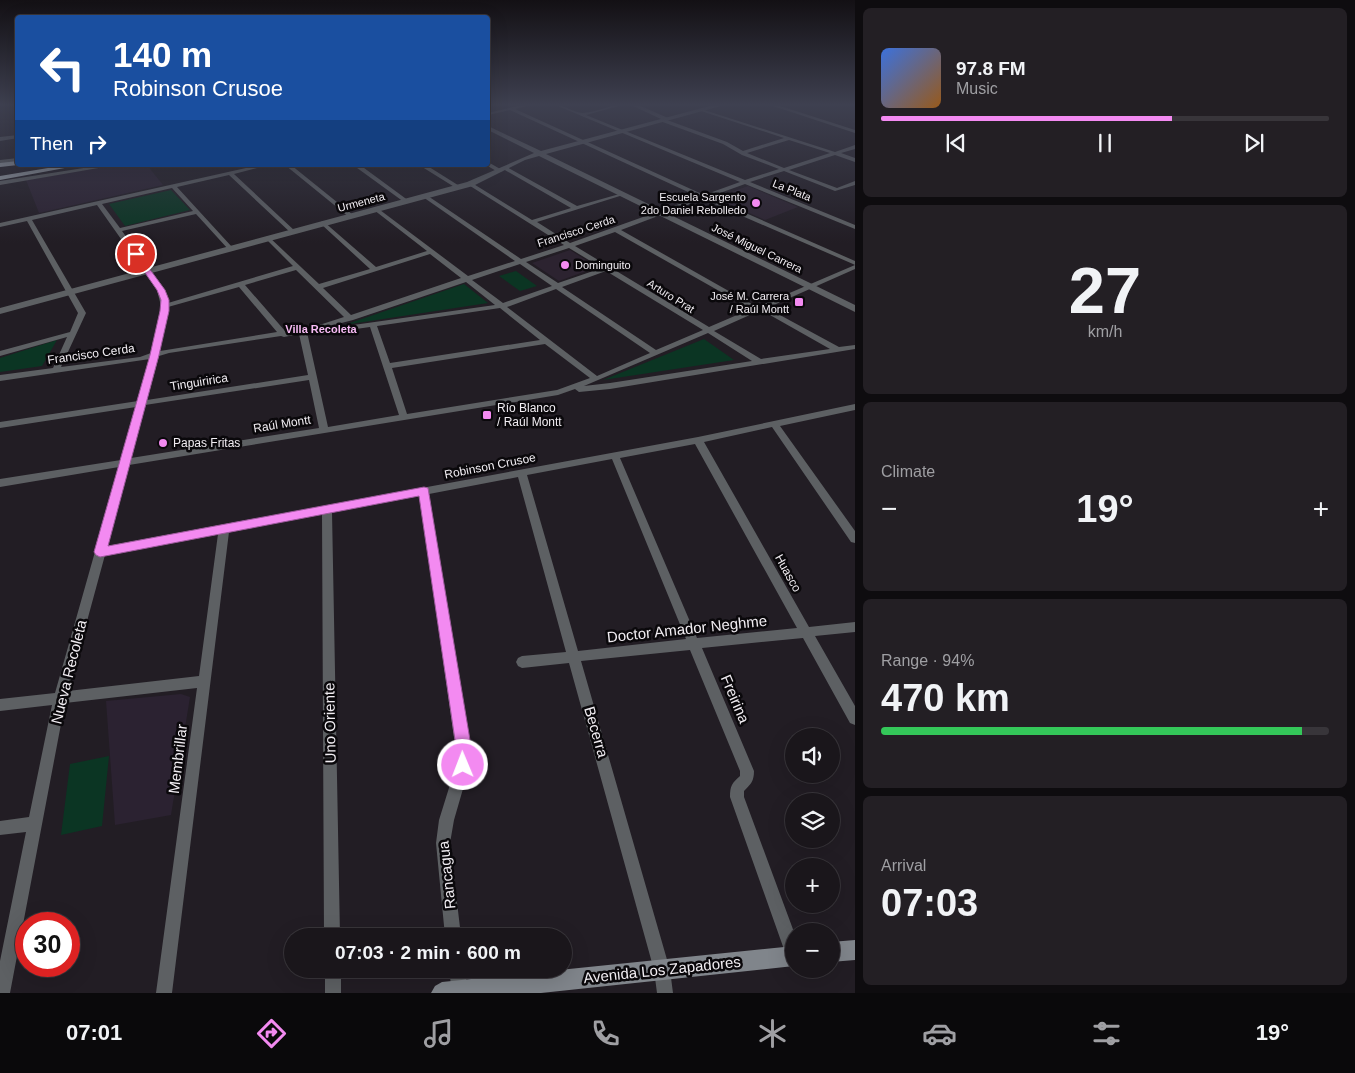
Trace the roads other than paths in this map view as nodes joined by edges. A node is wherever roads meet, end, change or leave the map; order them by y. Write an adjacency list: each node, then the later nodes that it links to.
1 (531, 150): 11 (street, José Miguel Carrera)
2 (553, 150): 11 (street, Urmeneta)
3 (598, 150): 34 (street)
4 (666, 150): 26 (street, La Plata)
5 (738, 150): 9 (street)
6 (751, 150): 9 (street)
7 (827, 150): 10 (street)
8 (843, 150): 10 (street, Francisco Cerda)
9 (742, 153): 23 (street)
10 (835, 153): 12 (street); 23 (street, Francisco Cerda)
11 (538, 154): 22 (street, Urmeneta); 32 (street, José Miguel Carrera)
12 (855, 160)
13 (15, 161): 14 (main road)
14 (0, 163)
15 (490, 165): 22 (street)
16 (66, 167): 25 (main road)
17 (96, 167): 27 (street)
18 (257, 167): 24 (street)
19 (290, 167): 41 (street)
20 (359, 167): 35 (street)
21 (425, 167): 31 (street)
22 (502, 169): 29 (street, Urmeneta); 37 (street)
23 (784, 169): 26 (street, Francisco Cerda); 28 (street)
24 (230, 173): 30 (street); 49 (street)
25 (0, 178)
26 (745, 182): 34 (street, Francisco Cerda); 46 (street, La Plata)
27 (0, 183)
28 (855, 183)
29 (470, 184): 31 (street, Urmeneta); 43 (street, Arturo Prat)
30 (173, 186): 36 (street); 39 (street)
31 (458, 187): 33 (street, Urmeneta)
32 (621, 194): 37 (street); 40 (street, José Miguel Carrera)
33 (425, 196): 35 (street, Urmeneta); 54 (street)
34 (705, 198): 40 (street, Francisco Cerda); 55 (street)
35 (406, 201): 38 (street, Urmeneta)
36 (99, 203): 42 (street); 47 (street)
37 (576, 208): 43 (street)
38 (376, 209): 41 (street, Urmeneta); 53 (street)
39 (197, 212): 47 (street); 52 (street)
40 (661, 214): 48 (street, Francisco Cerda); 63 (street, José Miguel Carrera)
41 (351, 216): 44 (street, Urmeneta)
42 (29, 219): 45 (street); 65 (street)
43 (531, 222): 51 (street, Arturo Prat)
44 (323, 224): 49 (street, Urmeneta); 58 (street)
45 (0, 226)
46 (855, 226)
47 (119, 230): 59 (street)
48 (616, 230): 51 (street, Francisco Cerda); 68 (street)
49 (293, 232): 50 (street, Urmeneta)
50 (268, 238): 52 (street, Urmeneta); 56 (street)
51 (569, 245): 54 (street, Francisco Cerda); 57 (street, Arturo Prat)
52 (230, 248): 59 (street, Urmeneta)
53 (432, 252): 58 (street); 60 (street)
54 (520, 261): 60 (street, Francisco Cerda); 62 (street)
55 (855, 265): 63 (street, Raúl Montt)
56 (298, 267): 61 (street); 64 (street)
57 (607, 268): 62 (street, Francisco Cerda); 73 (street, Arturo Prat)
58 (375, 270): 64 (street)
59 (147, 271): 65 (street, Urmeneta); 66 (street)
60 (466, 279): 67 (street); 71 (street, Francisco Cerda)
61 (240, 284): 66 (street); 76 (street)
62 (557, 286): 67 (street, Francisco Cerda); 80 (street)
63 (809, 286): 68 (street, Raúl Montt); 69 (street, José Miguel Carrera)
64 (318, 287): 71 (street)
65 (70, 292): 70 (street, Urmeneta); 75 (street)
66 (165, 306): 82 (street, Nueva Recoleta)
67 (502, 306): 72 (street, Francisco Cerda); 77 (street)
68 (758, 308): 73 (street, Raúl Montt); 79 (street)
69 (855, 309)
70 (0, 311)
71 (350, 318): 74 (street, Francisco Cerda)
72 (373, 325): 74 (street, Francisco Cerda); 84 (street)
73 (708, 330): 80 (street, Raúl Montt); 83 (street, Arturo Prat)
74 (303, 332): 76 (street, Francisco Cerda); 86 (street)
75 (73, 333): 81 (street, Francisco Cerda); 85 (street)
76 (284, 335): 82 (street, Francisco Cerda)
77 (546, 341): 84 (street); 88 (street)
78 (855, 347): 79 (street, Raúl Montt)
79 (838, 350): 83 (street, Raúl Montt)
80 (655, 353): 88 (street, Raúl Montt)
81 (0, 354)
82 (155, 355): 85 (street, Francisco Cerda); 90 (street, Nueva Recoleta)
83 (760, 362): 89 (street, Raúl Montt)
84 (387, 366): 92 (street)
85 (56, 370): 87 (street, Francisco Cerda)
86 (312, 377): 90 (street, Tinguiririca); 95 (street)
87 (0, 378)
88 (596, 379): 89 (street, Raúl Montt)
89 (567, 390): 92 (street, Raúl Montt)
90 (141, 403): 94 (street, Tinguiririca); 98 (street, Nueva Recoleta)
91 (855, 407): 93 (street, Robinson Crusoe)
92 (404, 417): 95 (street, Raúl Montt)
93 (774, 424): 96 (street, Robinson Crusoe); 104 (street)
94 (0, 425)
95 (324, 430): 98 (street, Raúl Montt)
96 (698, 440): 97 (street, Robinson Crusoe); 107 (street, Huasco)
97 (615, 456): 99 (street, Robinson Crusoe); 108 (street, Freirina)
98 (124, 463): 100 (street, Raúl Montt); 105 (street, Nueva Recoleta)
99 (521, 472): 101 (street, Robinson Crusoe); 109 (street, Becerra)
100 (0, 483)
101 (424, 491): 102 (street, Robinson Crusoe); 118 (street, Rancagua)
102 (327, 509): 103 (street, Robinson Crusoe); 117 (street, Uno Oriente)
103 (224, 529): 105 (street, Robinson Crusoe); 111 (street, Membrillar)
104 (855, 539)
105 (100, 552): 112 (street, Nueva Recoleta)
106 (855, 627): 107 (street, Doctor Amador Neghme)
107 (806, 632): 108 (street, Doctor Amador Neghme); 114 (street, Huasco)
108 (694, 644): 109 (street, Doctor Amador Neghme); 119 (street, Freirina)
109 (575, 657): 110 (street, Doctor Amador Neghme); 123 (street, Becerra)
110 (522, 662)
111 (204, 681): 112 (street); 129 (street, Membrillar)
112 (60, 698): 113 (street); 115 (street, Nueva Recoleta)
113 (0, 705)
114 (855, 719)
115 (36, 823): 116 (street); 128 (street, Nueva Recoleta)
116 (0, 828)
117 (332, 928)
118 (452, 928)
119 (785, 930)
120 (855, 950): 121 (main road)
121 (840, 951)
122 (785, 956): 123 (main road, Avenida Los Zapadores)
123 (662, 970): 126 (main road, Avenida Los Zapadores); 131 (street, Becerra)
124 (333, 978): 130 (street)
125 (454, 978): 127 (street)
126 (532, 988): 127 (main road, Avenida Los Zapadores)
127 (450, 992)
128 (2, 993)
129 (164, 993)
130 (333, 993)
131 (665, 993)

